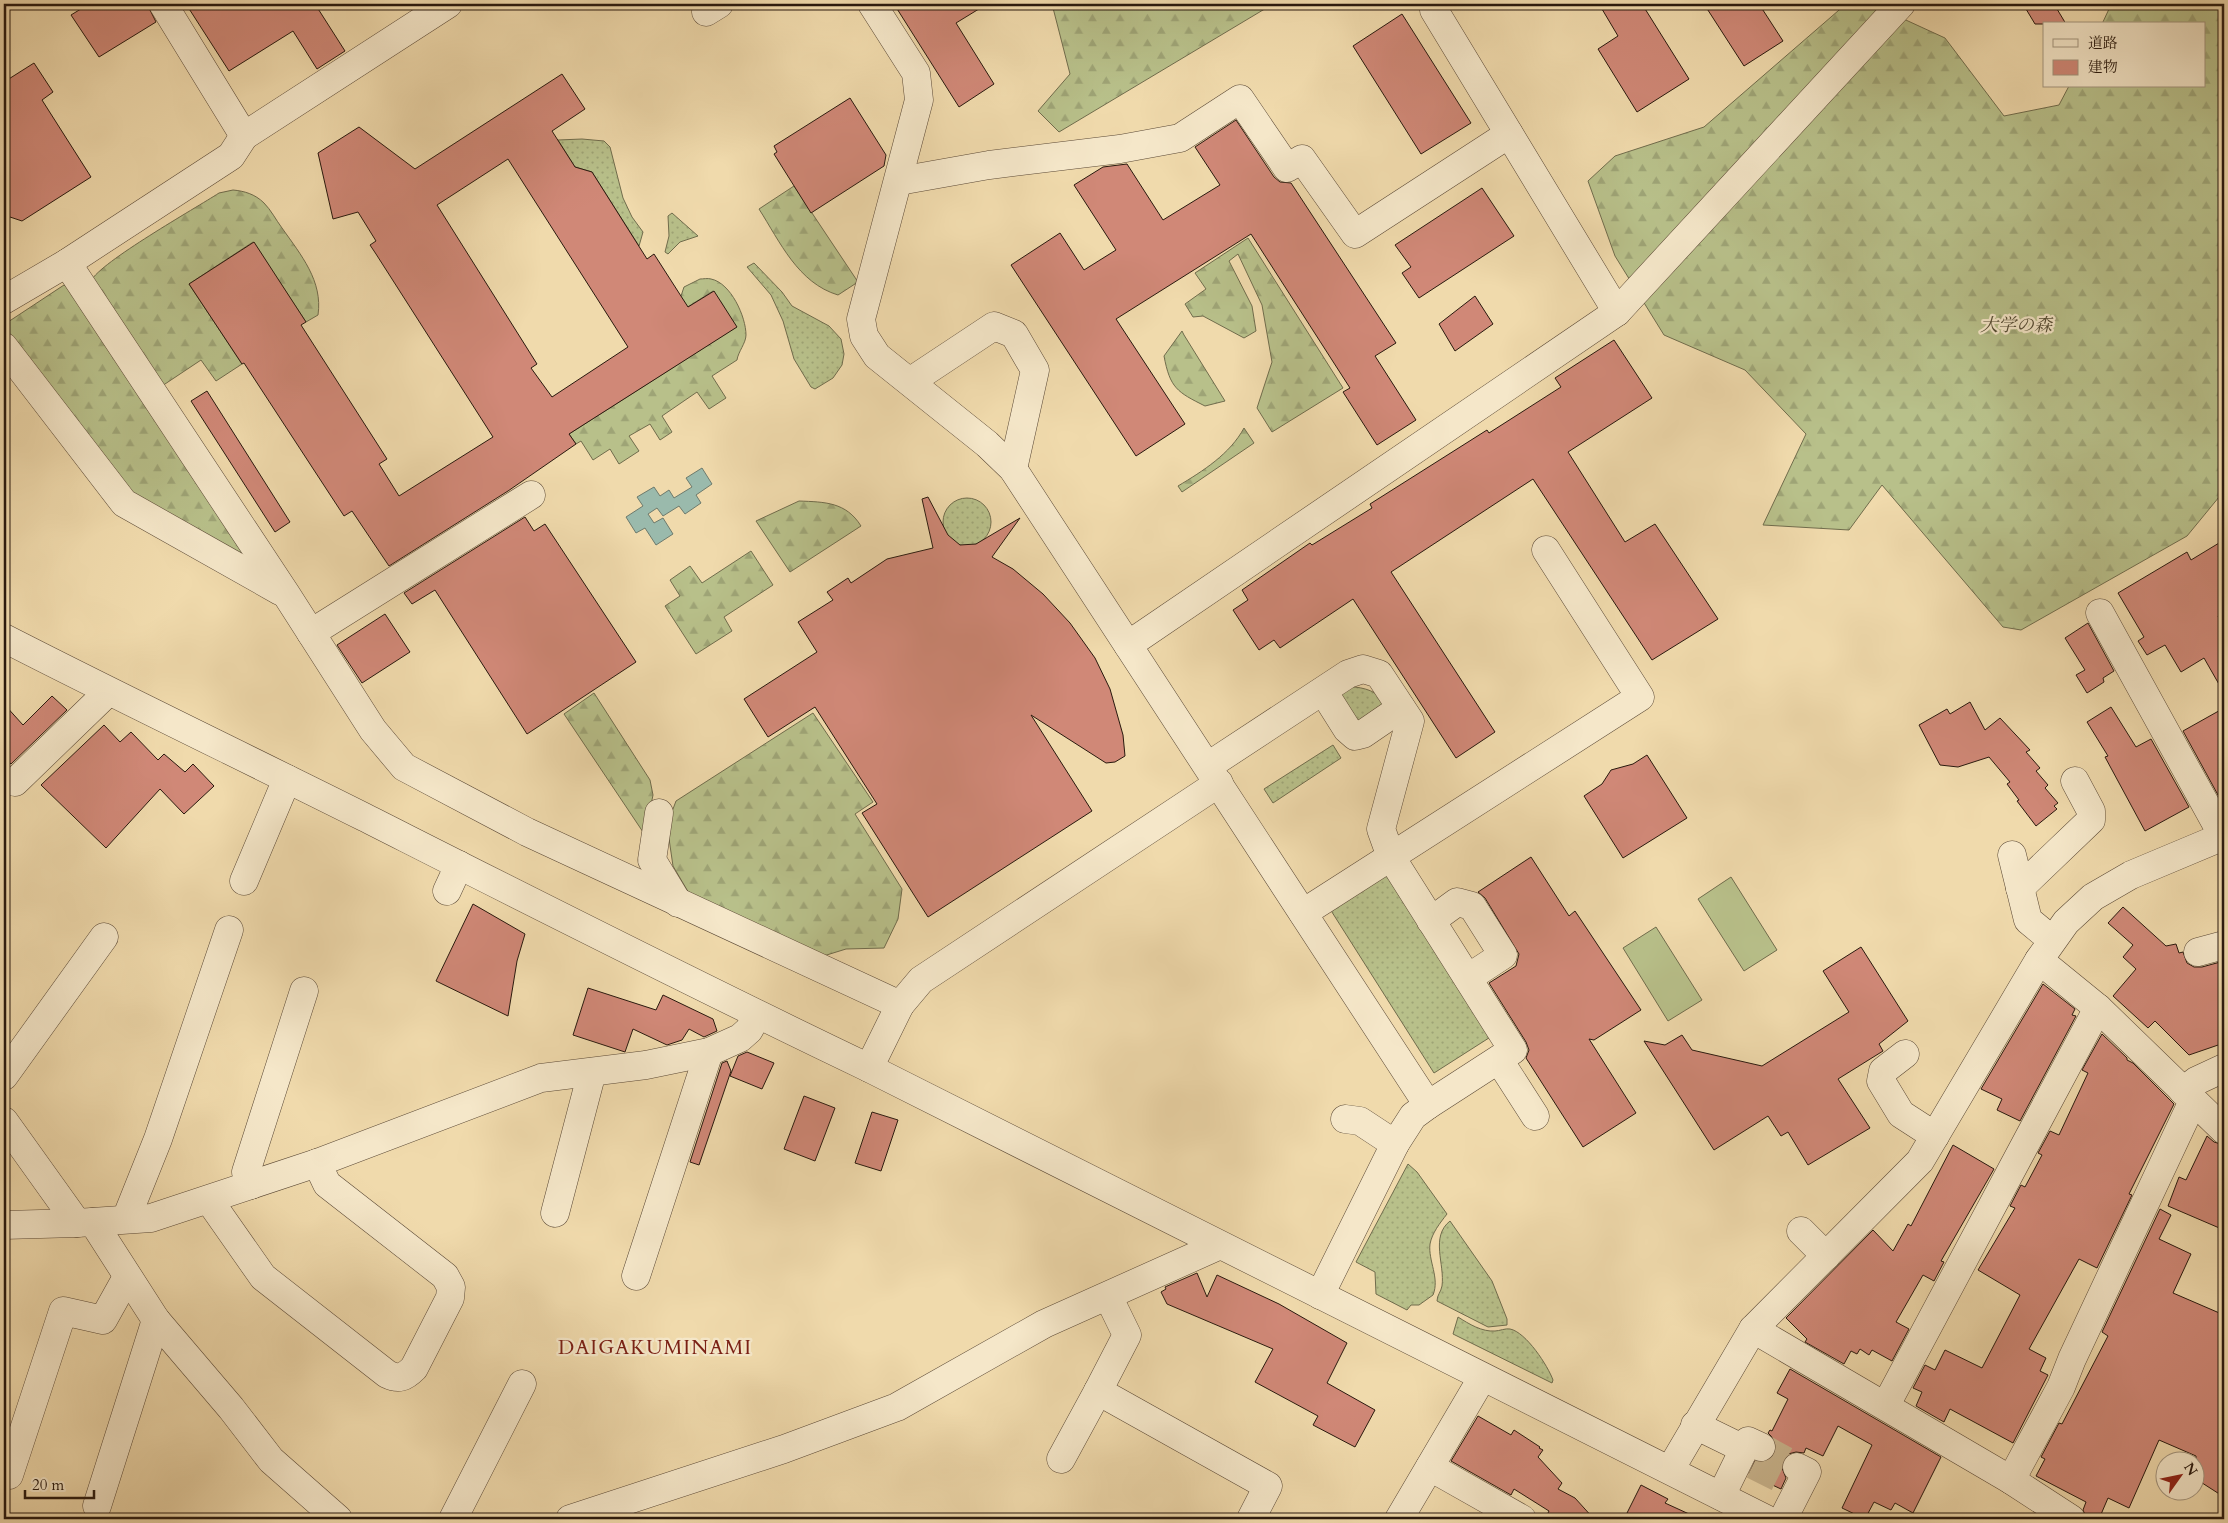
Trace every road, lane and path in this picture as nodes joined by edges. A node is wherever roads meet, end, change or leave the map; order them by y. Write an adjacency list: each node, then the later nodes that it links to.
1 (163, 4): 7 (street)
2 (448, 4): 7 (street)
3 (872, 4): 8 (street)
4 (1901, 4): 11 (street)
5 (1434, 10): 6 (street)
6 (1509, 134): 8 (street); 11 (street)
7 (244, 136): 9 (street)
8 (899, 181): 13 (street)
9 (67, 263): 10 (street); 17 (street)
10 (4, 300)
11 (1617, 312): 21 (street)
12 (4, 347): 17 (street)
13 (911, 381): 14 (street); 14 (street)
14 (1013, 469): 21 (street)
15 (531, 495): 19 (street)
16 (1546, 550): 32 (street)
17 (286, 594): 19 (street)
18 (2100, 613): 30 (street)
19 (311, 633): 37 (street)
20 (4, 638): 23 (street)
21 (1128, 645): 25 (street)
22 (1322, 691): 24 (street); 24 (street); 25 (street)
23 (108, 692): 26 (street); 28 (street)
24 (1401, 708): 32 (street)
25 (1214, 775): 38 (street); 47 (street)
26 (287, 778): 33 (street); 34 (street)
27 (2075, 781): 35 (street)
28 (15, 782)
29 (658, 814): 37 (street)
30 (2223, 836): 43 (street)
31 (2012, 855): 35 (street)
32 (1391, 857): 38 (street); 39 (street)
33 (459, 865): 36 (street); 49 (street)
34 (244, 880)
35 (2020, 888): 43 (street)
36 (447, 891)
37 (678, 903): 47 (street)
38 (1303, 913): 58 (street)
39 (1430, 920): 45 (street); 45 (street)
40 (229, 930): 69 (street)
41 (104, 938): 56 (street)
42 (2224, 945): 44 (street)
43 (2045, 950): 48 (street); 63 (street)
44 (2198, 952)
45 (1468, 978): 52 (street)
46 (304, 991): 66 (street)
47 (900, 1005): 53 (street)
48 (2098, 1008): 57 (street); 84 (street)
49 (757, 1015): 50 (street); 53 (street)
50 (709, 1052): 55 (street); 76 (street)
51 (1906, 1054): 63 (street)
52 (1499, 1060): 58 (street); 59 (street)
53 (868, 1068): 73 (street)
54 (2224, 1068): 57 (street)
55 (592, 1072): 65 (street); 68 (street)
56 (4, 1076)
57 (2188, 1096): 62 (street); 91 (street)
58 (1428, 1105): 64 (street)
59 (1535, 1116)
60 (1345, 1119): 64 (street)
61 (4, 1121): 70 (street)
62 (2224, 1130)
63 (1935, 1136): 74 (street)
64 (1395, 1144): 77 (street)
65 (318, 1163): 66 (street); 67 (street)
66 (251, 1185): 67 (street)
67 (209, 1200): 69 (street)
68 (555, 1213)
69 (126, 1219): 70 (street)
70 (85, 1223): 71 (street); 75 (street)
71 (4, 1225)
72 (1802, 1231): 74 (street)
73 (1218, 1246): 77 (street); 78 (street)
74 (1826, 1256): 80 (street)
75 (127, 1276): 79 (street); 89 (street)
76 (636, 1276)
77 (1320, 1295): 81 (street)
78 (1108, 1296): 83 (street); 96 (street)
79 (156, 1320): 93 (street); 94 (street)
80 (1753, 1329): 84 (street); 85 (street)
81 (1482, 1378): 87 (street); 88 (street)
82 (522, 1384): 95 (street)
83 (1098, 1391): 86 (street); 97 (street)
84 (1886, 1405): 91 (street)
85 (1695, 1425): 88 (street); 92 (street)
86 (1061, 1459)
87 (1430, 1467): 98 (street); 99 (street)
88 (1670, 1470): 92 (street)
89 (9, 1475)
90 (1795, 1479): 101 (street)
91 (2015, 1486): 102 (street)
92 (1720, 1496): 100 (street)
93 (97, 1506)
94 (338, 1519)
95 (452, 1519)
96 (570, 1519)
97 (1251, 1519)
98 (1399, 1519)
99 (1522, 1519)
100 (1766, 1519)
101 (1783, 1519)
102 (2071, 1519)

